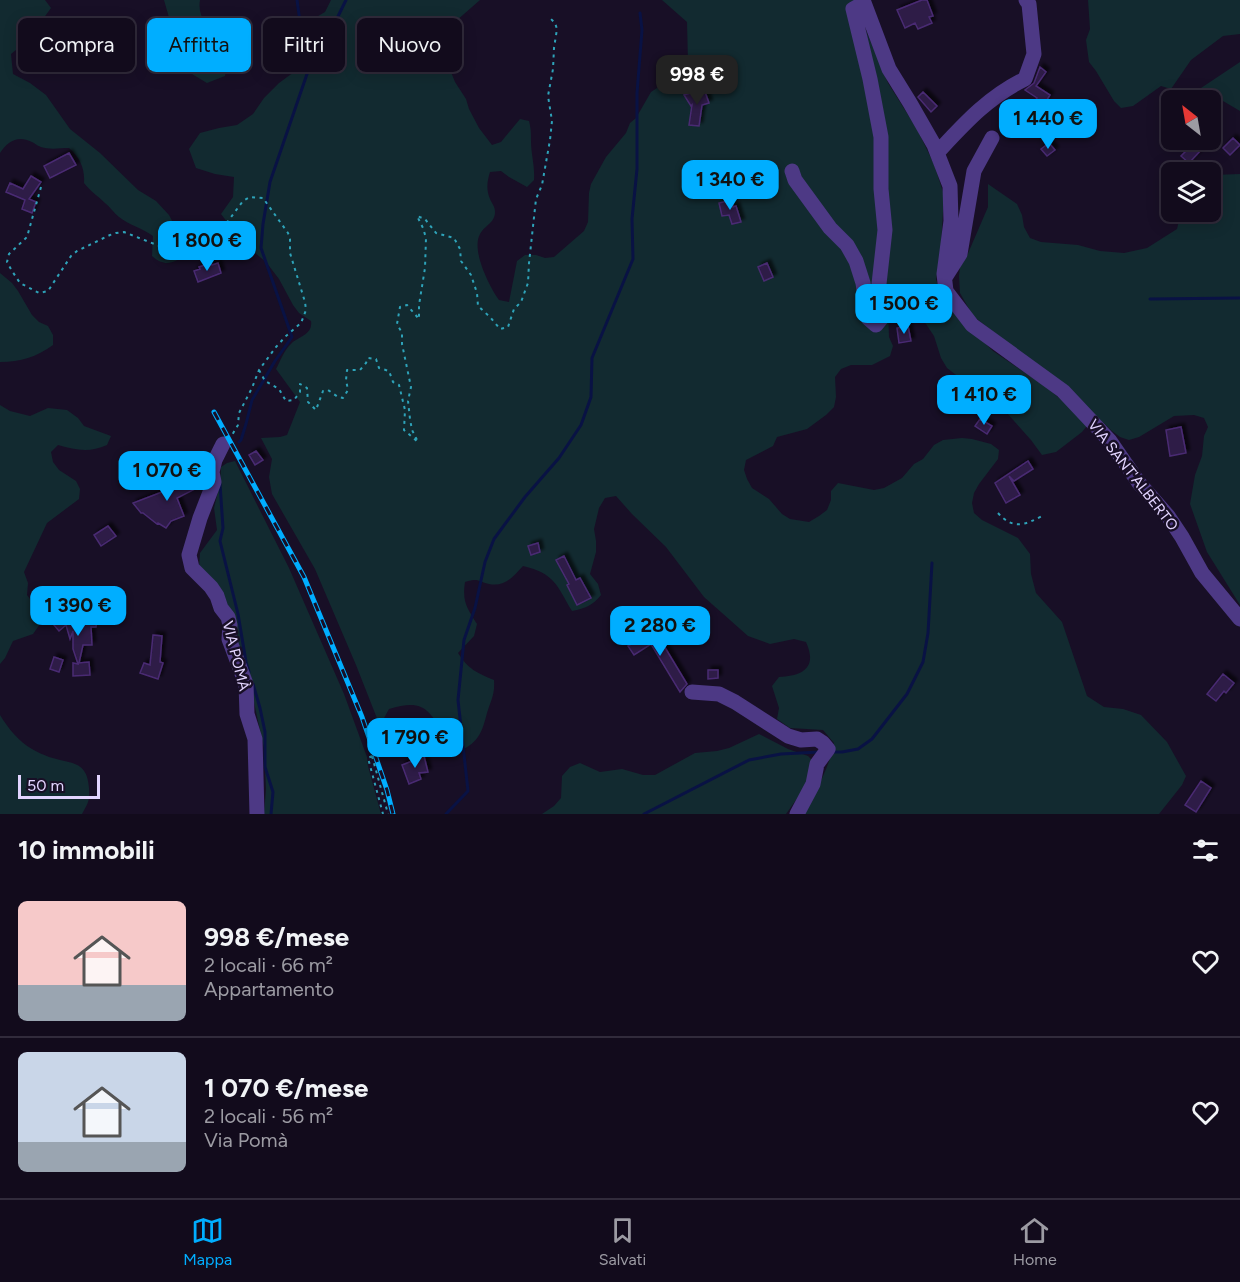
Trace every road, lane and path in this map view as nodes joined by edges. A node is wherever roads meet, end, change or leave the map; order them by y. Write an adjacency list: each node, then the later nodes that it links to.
1 (1026, 0): 5 (street)
2 (863, 2): 5 (street); 6 (street)
3 (549, 17): 9 (path)
4 (992, 138): 8 (street)
5 (937, 153): 8 (street)
6 (792, 171)
7 (41, 187): 9 (path)
8 (944, 278): 13 (street, VIA SANT'ALBERTO)
9 (258, 370): 10 (path)
10 (223, 444): 15 (street, VIA POMÀ)
11 (998, 513): 12 (path)
12 (1042, 516)
13 (1240, 619)
14 (692, 692): 18 (street)
15 (257, 814)
16 (383, 814): 17 (path)
17 (387, 814)
18 (796, 814)

